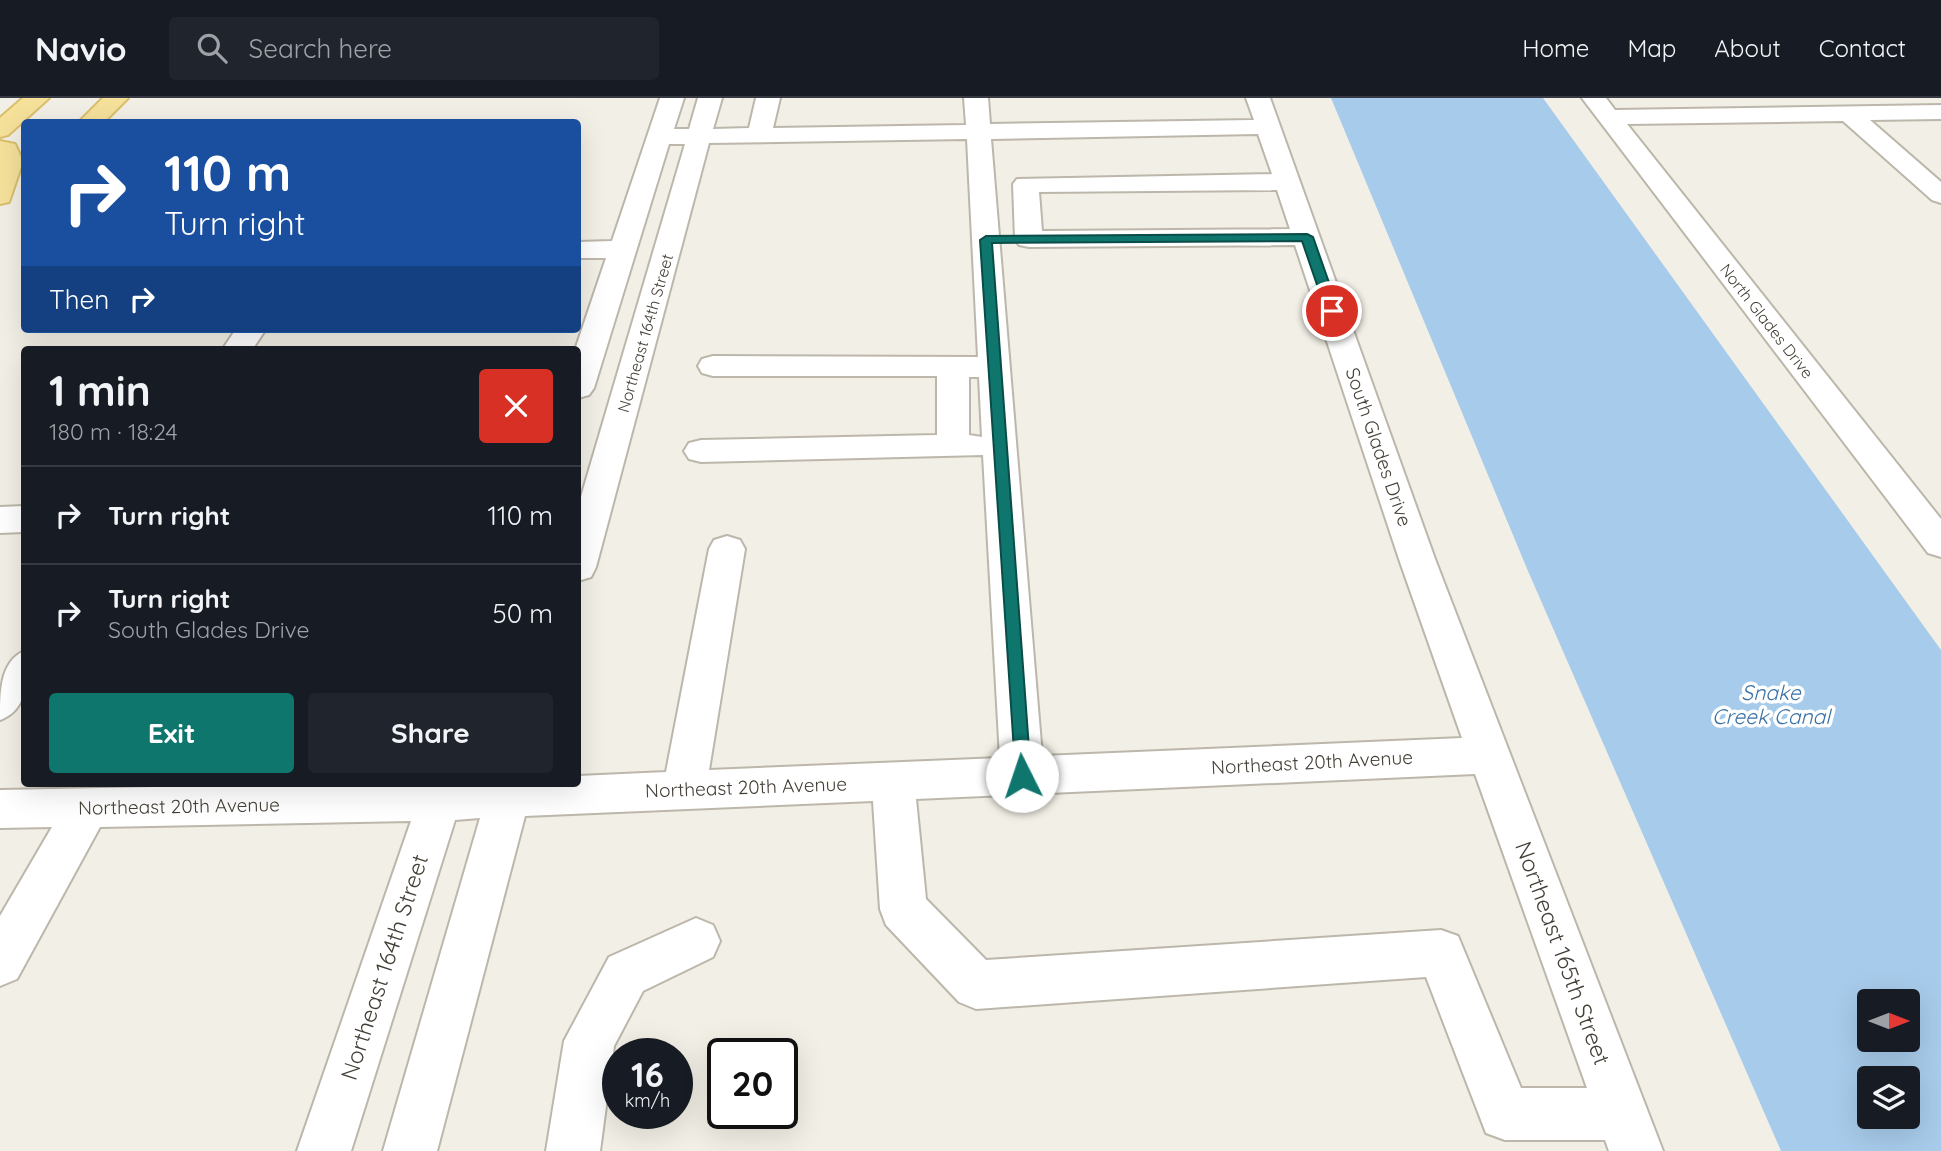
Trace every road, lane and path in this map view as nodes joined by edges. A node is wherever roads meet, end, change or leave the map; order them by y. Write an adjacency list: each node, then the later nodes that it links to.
1 (37, 98): 13 (main road)
2 (116, 98): 11 (main road)
3 (671, 98): 17 (street)
4 (710, 98): 16 (street, Northeast 164th Street)
5 (768, 98): 15 (street)
6 (976, 98): 14 (street)
7 (1258, 98): 12 (street, South Glades Drive)
8 (1601, 107): 10 (street); 41 (street, North Glades Drive)
9 (1941, 112): 10 (street)
10 (1848, 113): 23 (street)
11 (94, 119)
12 (1269, 127): 14 (street); 19 (street, South Glades Drive)
13 (0, 130)
14 (978, 133): 15 (street); 21 (street)
15 (759, 135): 16 (street)
16 (699, 136): 17 (street); 43 (street, Northeast 164th Street)
17 (659, 137): 29 (street)
18 (0, 148): 24 (main road)
19 (1287, 182): 20 (street); 26 (street, South Glades Drive)
20 (1026, 184): 21 (street); 27 (street)
21 (982, 186): 28 (street)
22 (21, 189): 25 (main road)
23 (1941, 195)
24 (0, 196)
25 (0, 210)
26 (1307, 237): 27 (street); 46 (street, South Glades Drive)
27 (1029, 239): 28 (street)
28 (986, 240): 34 (street)
29 (622, 249): 30 (street); 31 (street)
30 (581, 250)
31 (592, 299): 35 (street)
32 (713, 366): 33 (street)
33 (953, 367): 34 (street); 36 (street)
34 (994, 367): 37 (street)
35 (581, 369)
36 (953, 446): 37 (street); 38 (street)
37 (999, 446): 47 (street)
38 (701, 451)
39 (21, 519): 40 (street)
40 (0, 520)
41 (1941, 544)
42 (727, 549): 49 (street)
43 (581, 556)
44 (21, 672): 45 (street)
45 (0, 703)
46 (1491, 755): 47 (street, Northeast 20th Avenue); 56 (street, Northeast 165th Street)
47 (1022, 776): 48 (street, Northeast 20th Avenue)
48 (893, 781): 49 (street, Northeast 20th Avenue); 56 (street)
49 (684, 790): 50 (street, Northeast 20th Avenue)
50 (510, 791): 51 (street, Northeast 20th Avenue); 58 (street)
51 (442, 792): 52 (street, Northeast 20th Avenue); 57 (street, Northeast 164th Street)
52 (87, 808): 53 (street, Northeast 20th Avenue); 55 (street)
53 (0, 809)
54 (696, 941): 59 (street)
55 (0, 962)
56 (1629, 1132)
57 (324, 1151)
58 (410, 1151)
59 (573, 1151)

